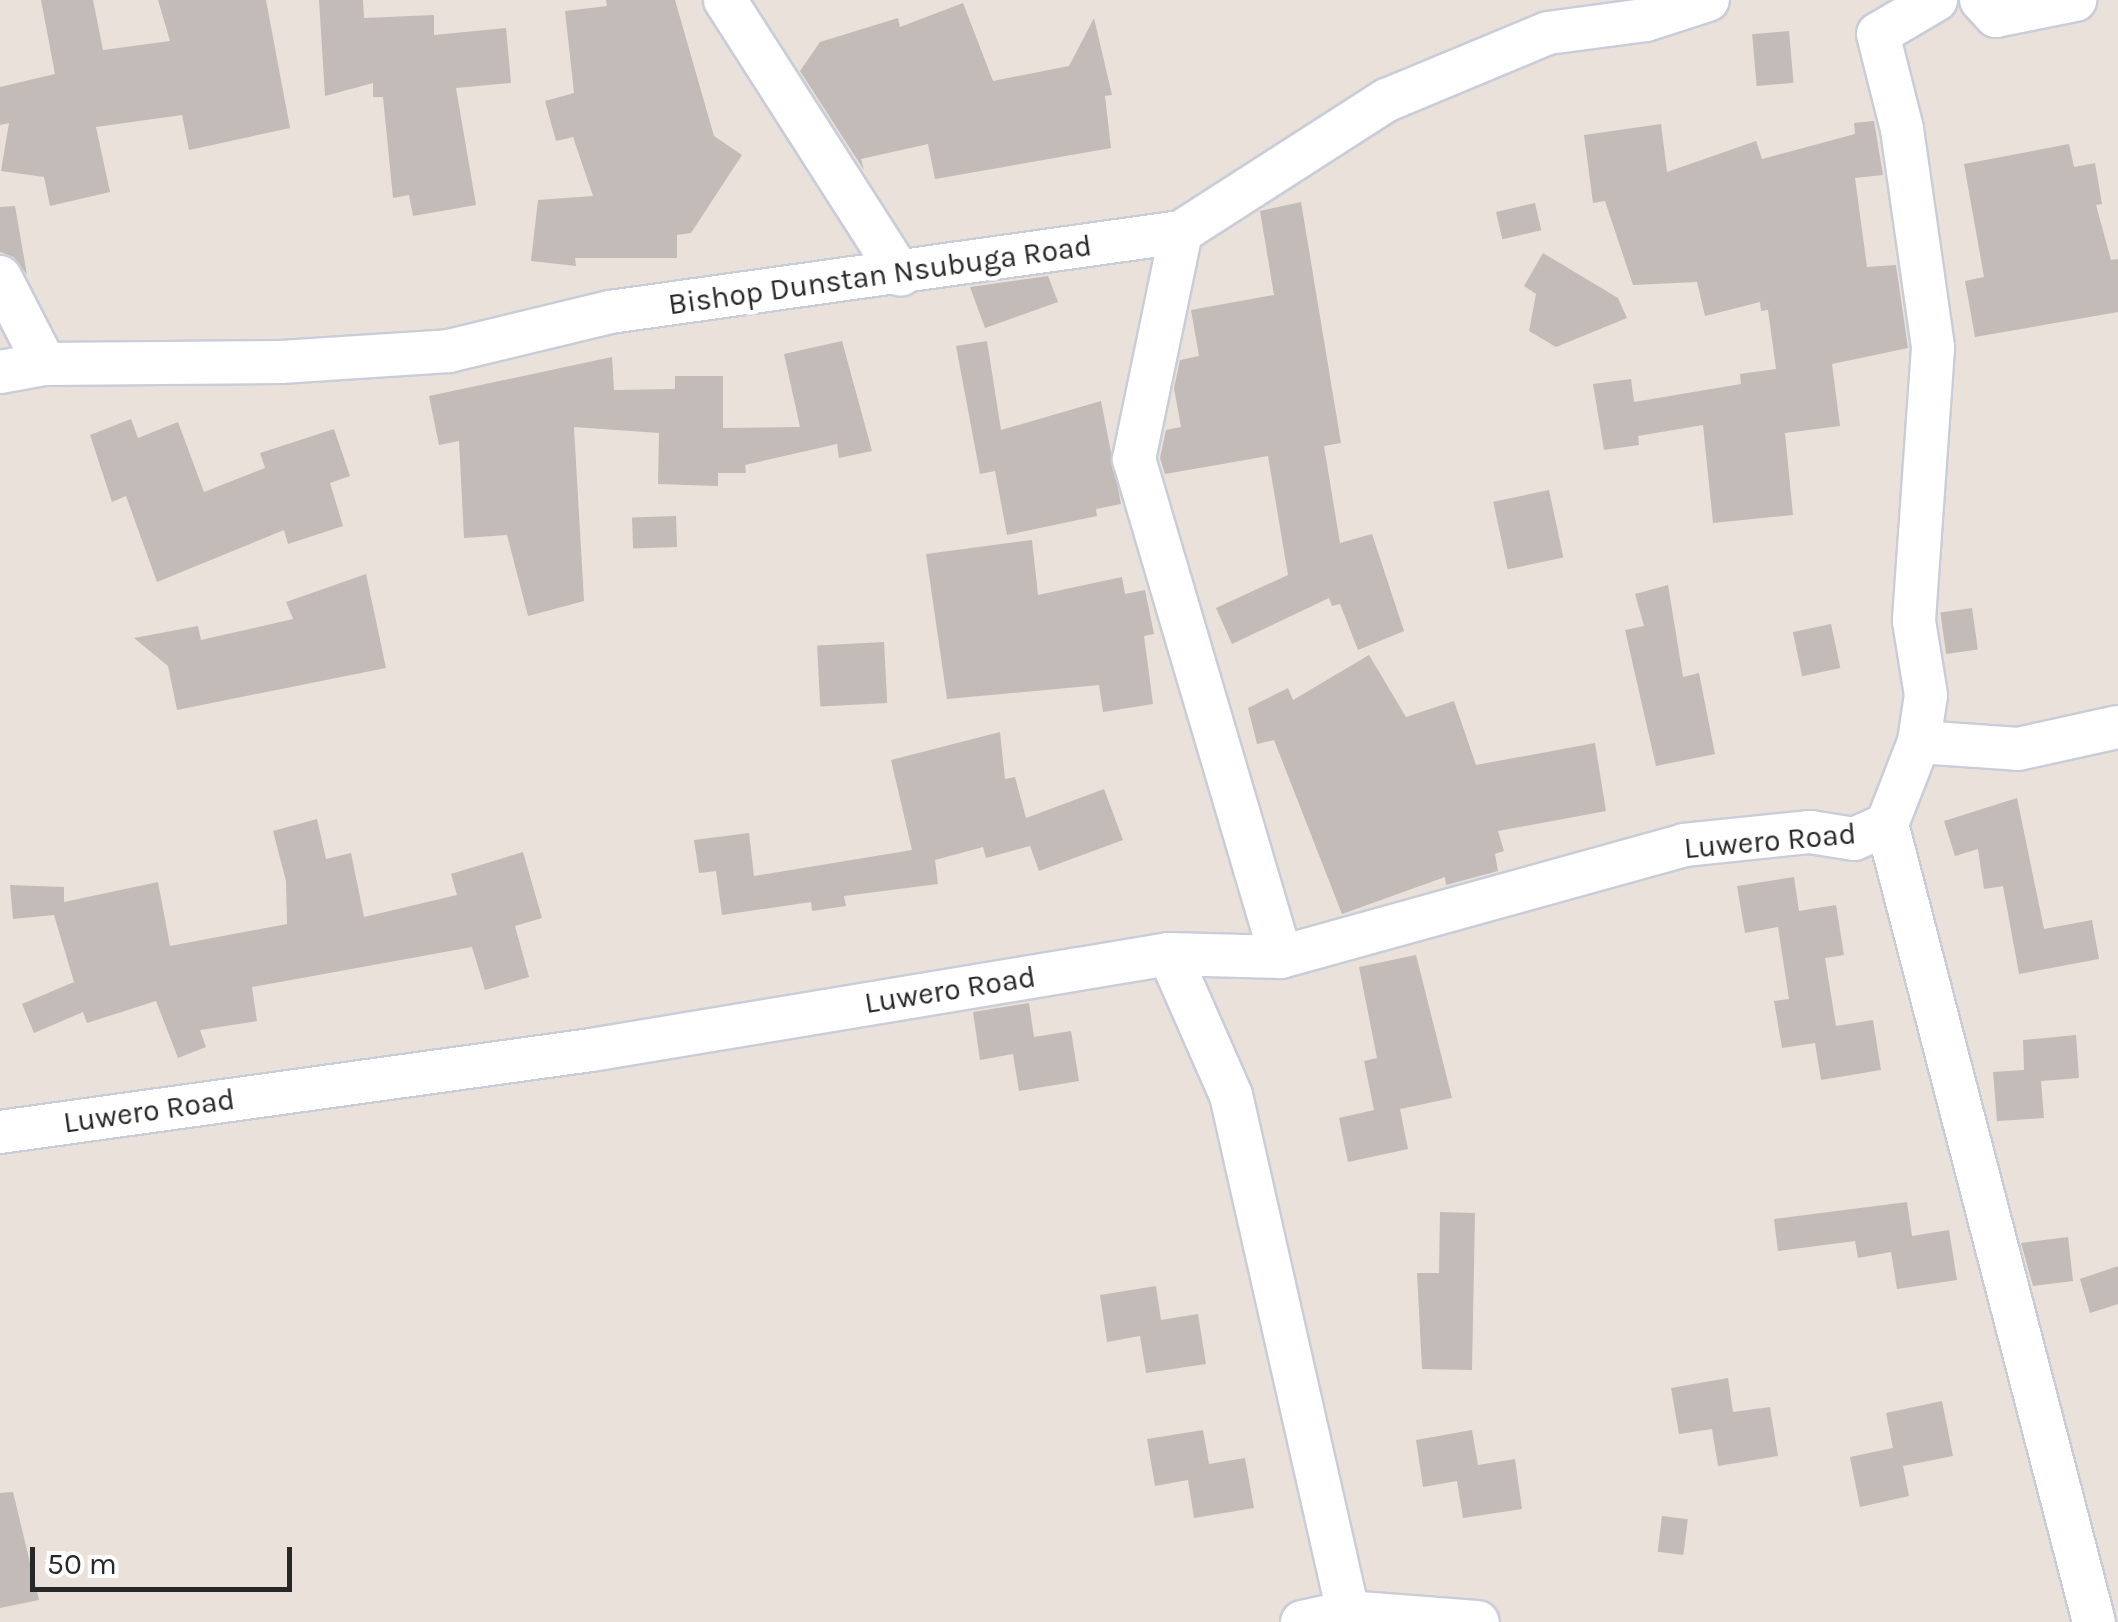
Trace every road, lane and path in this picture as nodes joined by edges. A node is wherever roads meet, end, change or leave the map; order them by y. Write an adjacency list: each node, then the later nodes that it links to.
1 (724, 0): 7 (street)
2 (1708, 0): 6 (street, Bishop Dunstan Nsubuga Road)
3 (1936, 0): 12 (street)
4 (1981, 0): 5 (street)
5 (2074, 0)
6 (1181, 232): 7 (street, Bishop Dunstan Nsubuga Road); 15 (street)
7 (901, 275): 9 (street, Bishop Dunstan Nsubuga Road)
8 (0, 277): 9 (street)
9 (45, 364): 10 (street, Bishop Dunstan Nsubuga Road)
10 (0, 372)
11 (2118, 727): 12 (street)
12 (1919, 742): 13 (street)
13 (1887, 824): 15 (street, Luwero Road); 20 (street)
14 (1170, 954): 15 (street, Luwero Road); 16 (street, Luwero Road); 17 (street)
15 (1281, 956)
16 (0, 1132)
17 (1348, 1612): 18 (street); 19 (street)
18 (1302, 1622)
19 (1478, 1622)
20 (2094, 1622)

